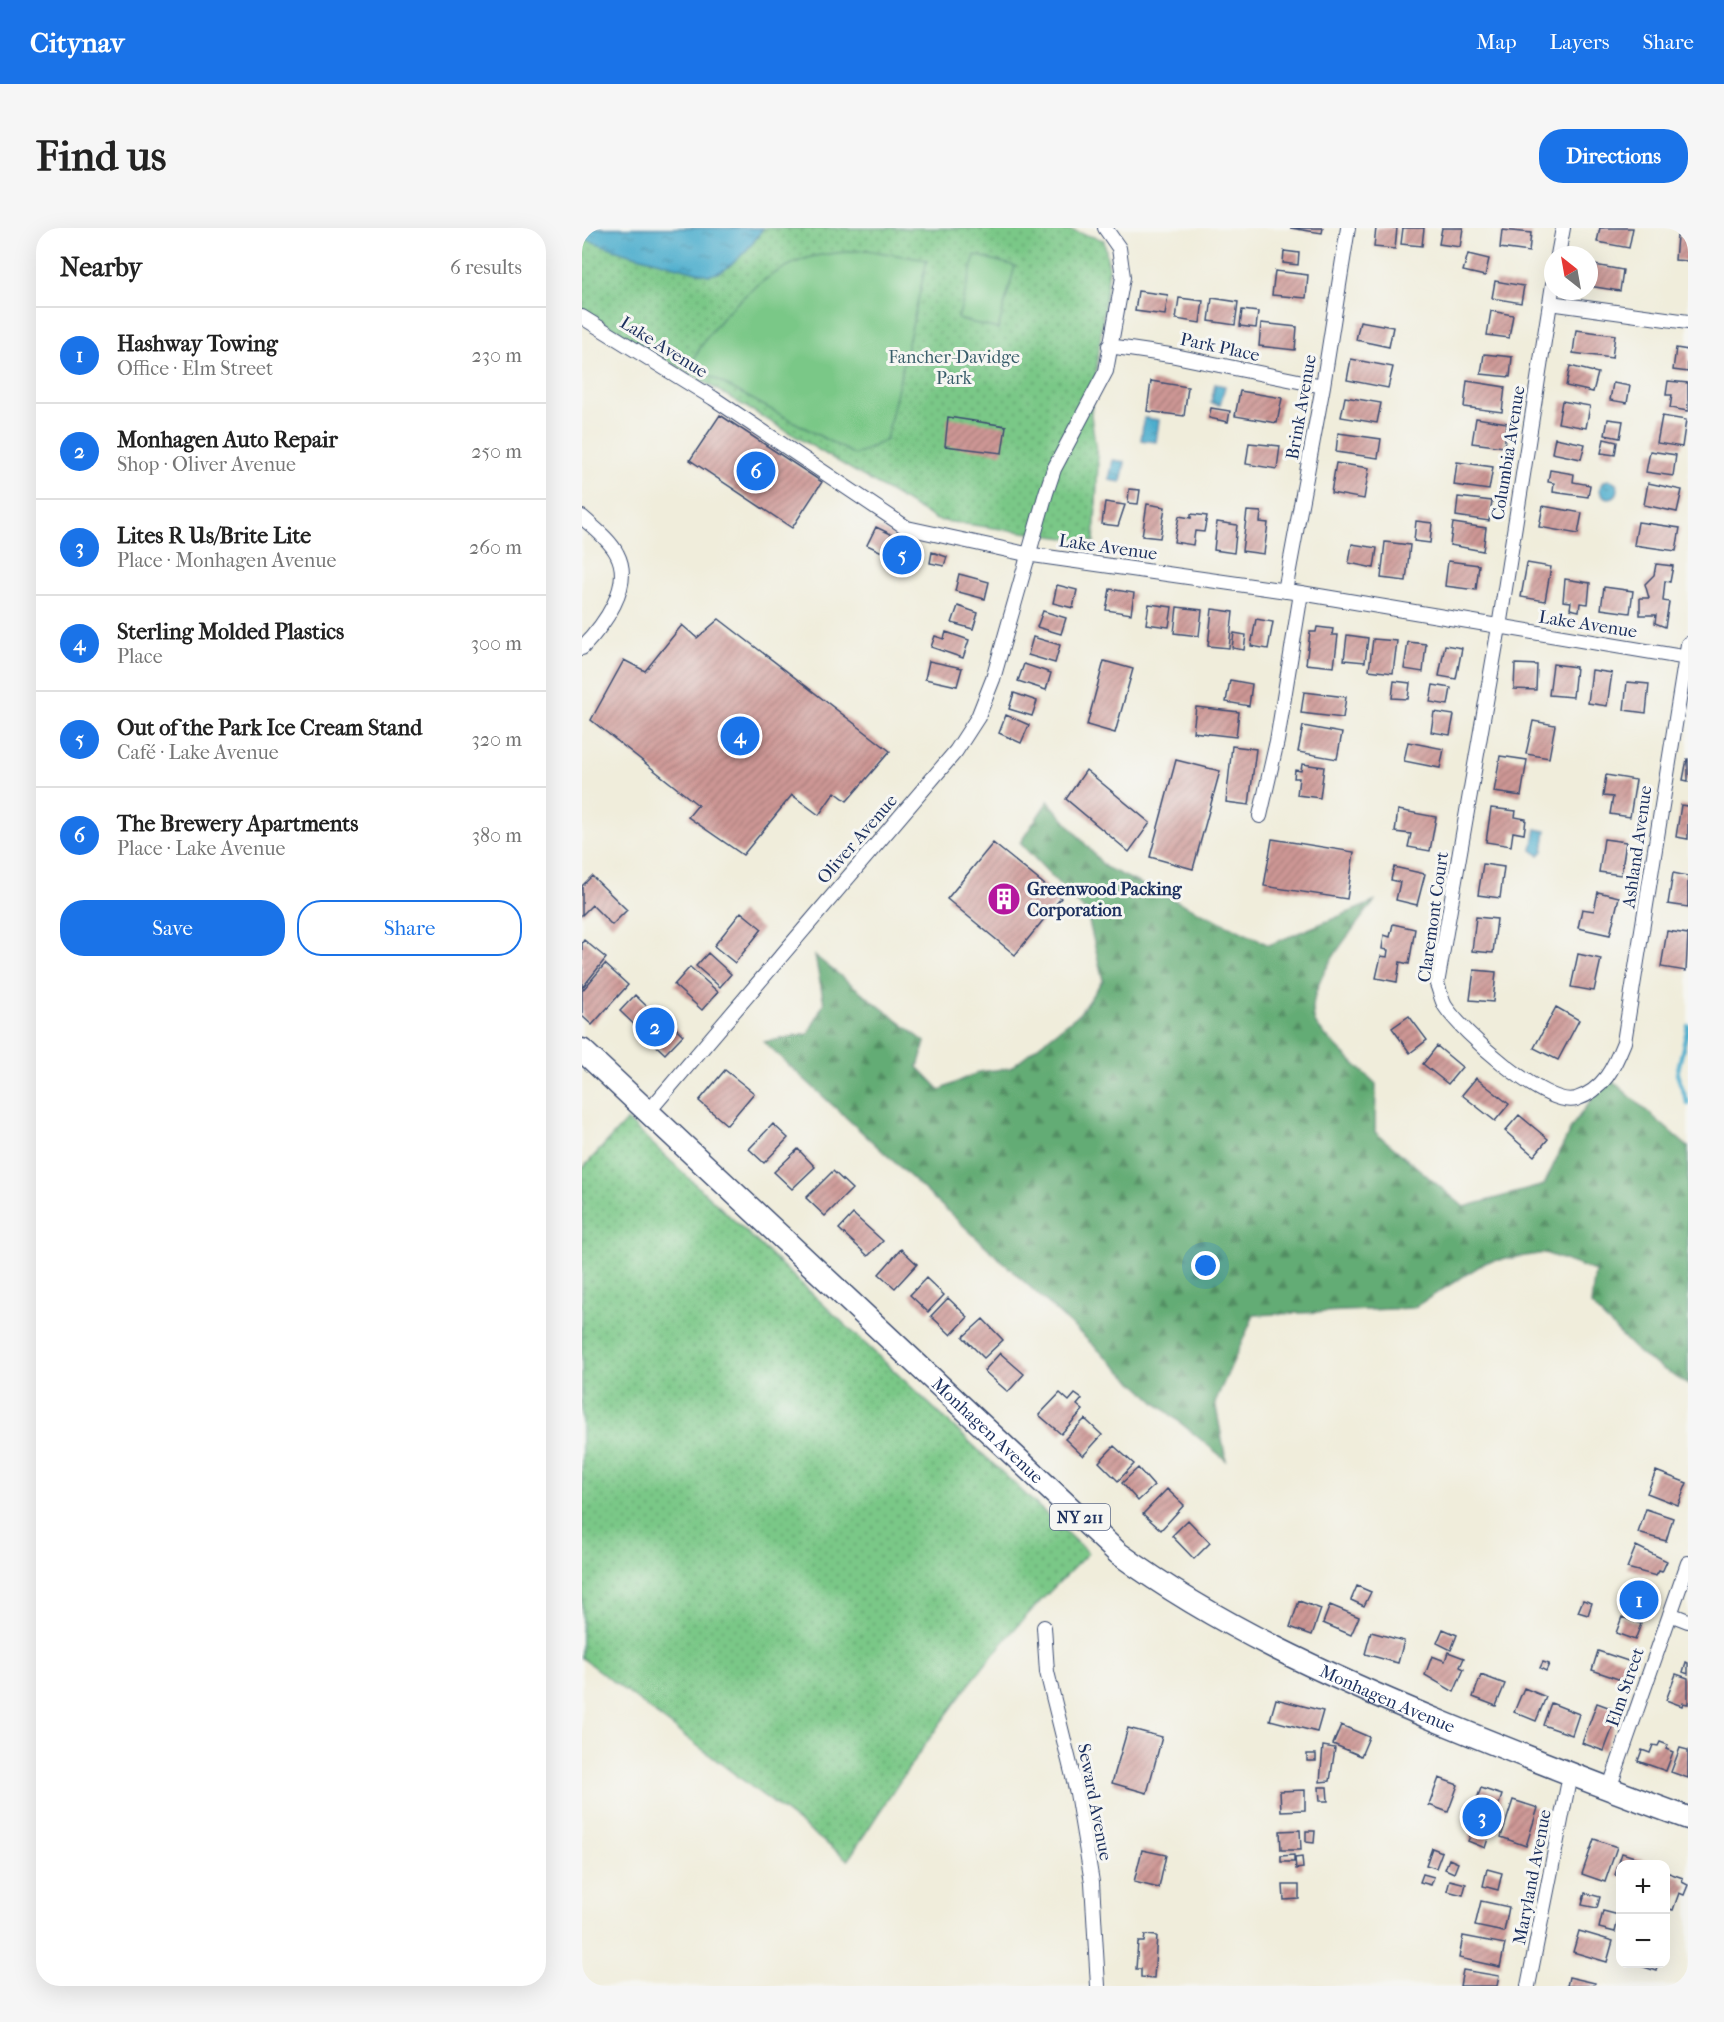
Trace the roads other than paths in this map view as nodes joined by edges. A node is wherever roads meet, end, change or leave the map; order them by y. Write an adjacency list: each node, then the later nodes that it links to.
1 (1105, 228): 9 (street, Oliver Avenue)
2 (1348, 228): 10 (street, Brink Avenue)
3 (1563, 228): 4 (street)
4 (1560, 246)
5 (1550, 300): 6 (street, Columbia Avenue)
6 (1550, 303): 8 (street); 15 (street, Columbia Avenue)
7 (582, 317): 12 (street, Lake Avenue)
8 (1688, 322)
9 (1109, 346): 10 (street, Park Place); 12 (street, Oliver Avenue)
10 (1323, 386): 13 (street, Brink Avenue)
11 (582, 518): 16 (street)
12 (1026, 554): 13 (street, Lake Avenue); 21 (street, Oliver Avenue)
13 (1285, 591): 14 (street, Lake Avenue)
14 (1301, 593): 15 (street, Lake Avenue); 18 (street)
15 (1499, 627): 17 (street, Lake Avenue); 19 (street, Claremont Court)
16 (582, 648)
17 (1687, 653): 19 (street, Ashland Avenue)
18 (1260, 816)
19 (1624, 1042)
20 (582, 1050): 21 (main road, Monhagen Avenue / NY 211)
21 (649, 1111): 26 (main road, Monhagen Avenue / NY 211)
22 (1688, 1563): 23 (street, Elm Street)
23 (1670, 1614): 24 (street); 27 (street, Elm Street)
24 (1688, 1621)
25 (1044, 1627): 29 (street, Seward Avenue)
26 (1570, 1775): 27 (main road, Monhagen Avenue / NY 211); 30 (street, Maryland Avenue)
27 (1609, 1789): 28 (main road, Monhagen Avenue / NY 211)
28 (1688, 1818)
29 (1098, 1986)
30 (1528, 1986)

